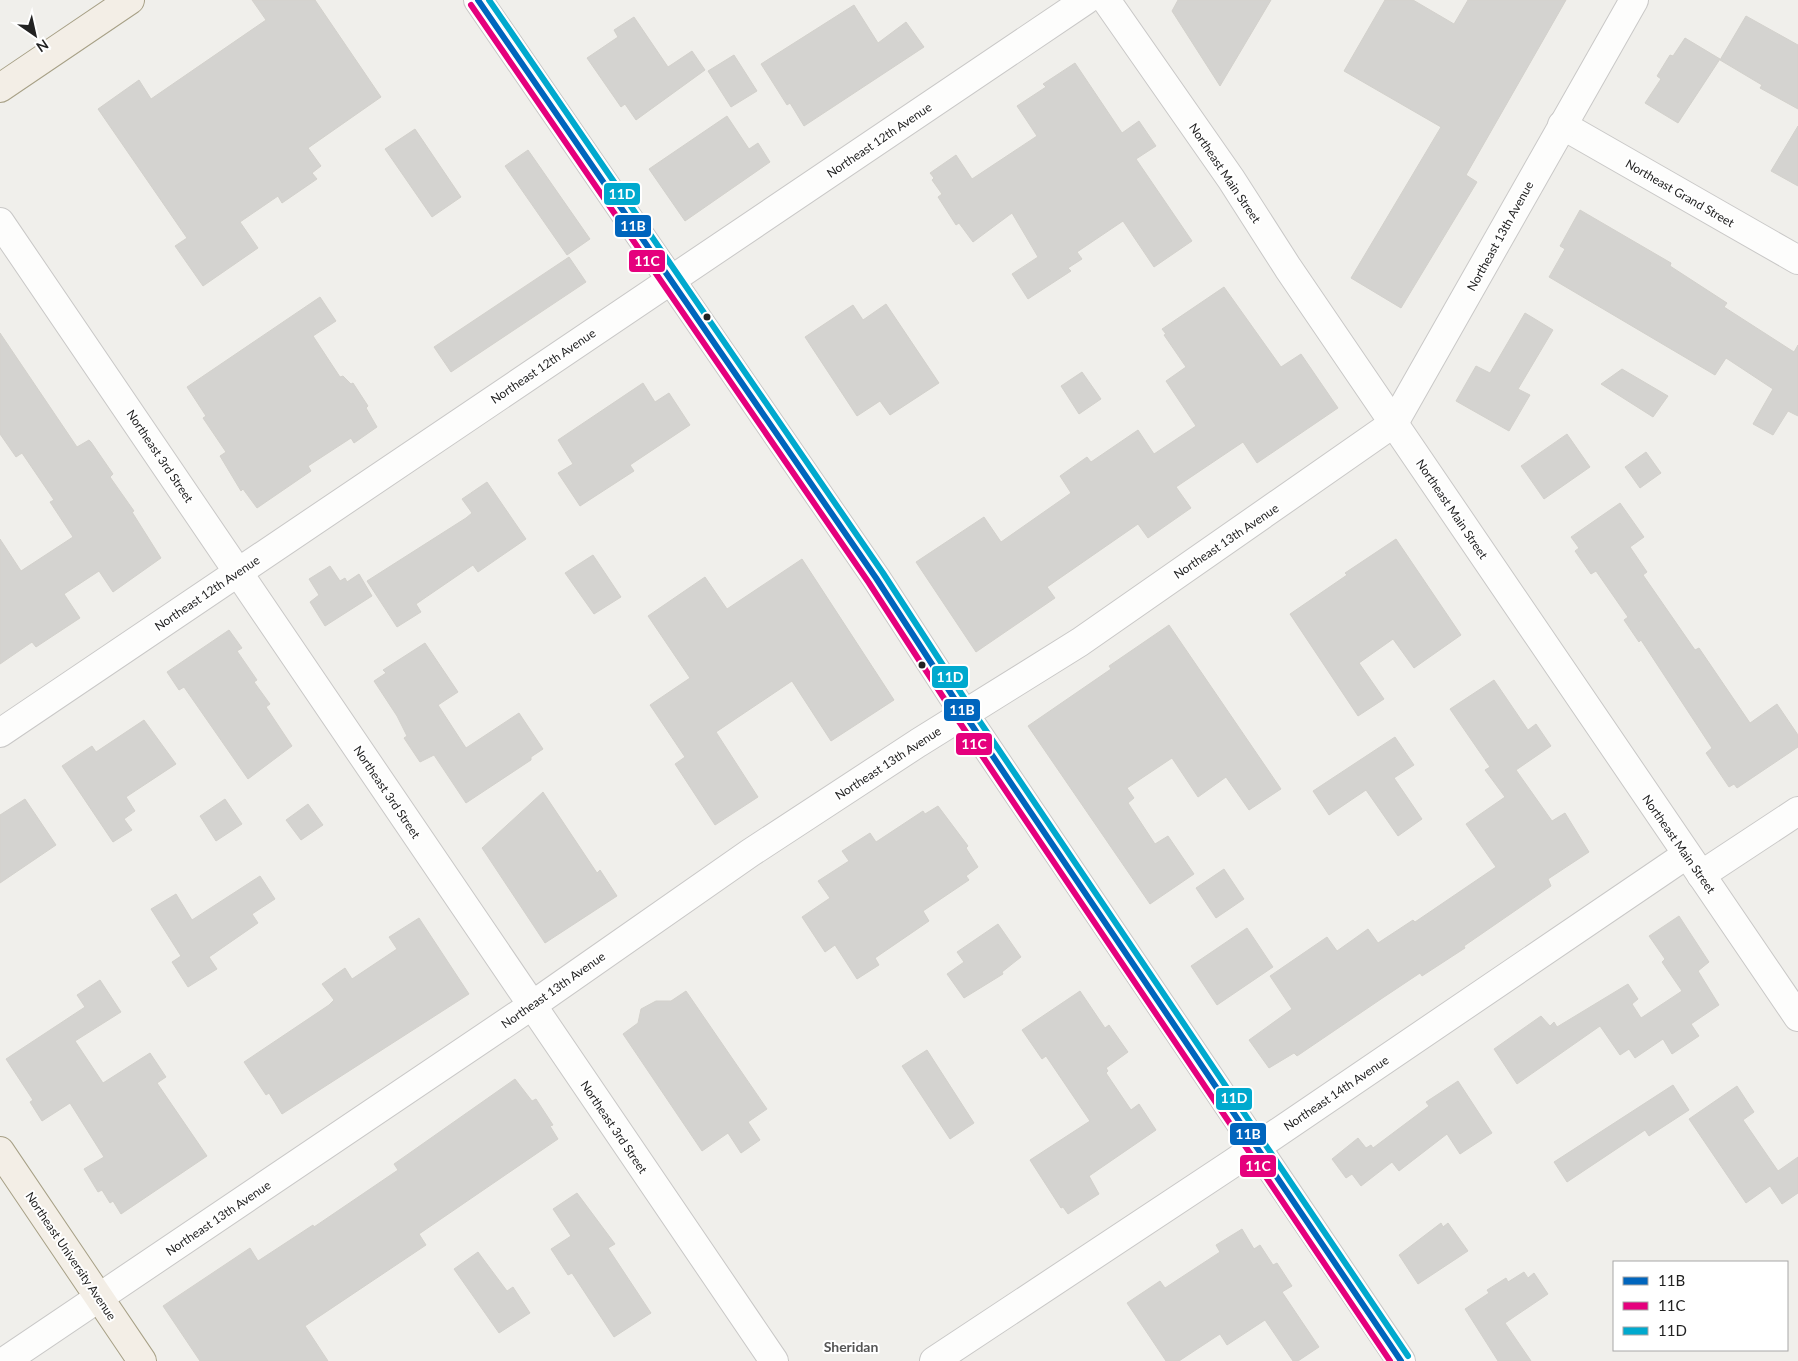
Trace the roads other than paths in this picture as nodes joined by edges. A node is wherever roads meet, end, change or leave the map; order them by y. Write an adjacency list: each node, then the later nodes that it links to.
1 (130, 0): 6 (main road)
2 (478, 0): 10 (street)
3 (1086, 0): 10 (street, Northeast 12th Avenue)
4 (1106, 0): 11 (street, Northeast Main Street)
5 (1634, 0): 7 (street, Northeast 13th Avenue)
6 (0, 88)
7 (1562, 125): 9 (street, Northeast Grand Street); 11 (street, Northeast 13th Avenue)
8 (0, 222): 12 (street, Northeast 3rd Street)
9 (1798, 260)
10 (671, 280): 12 (street, Northeast 12th Avenue); 13 (street)
11 (1394, 424): 13 (street, Northeast 13th Avenue); 16 (street, Northeast Main Street)
12 (239, 572): 14 (street, Northeast 12th Avenue); 17 (street, Northeast 3rd Street)
13 (965, 714): 17 (street, Northeast 13th Avenue); 19 (street)
14 (0, 733)
15 (1798, 811): 16 (street, Northeast 14th Avenue)
16 (1694, 865): 18 (street, Northeast Main Street); 19 (street, Northeast 14th Avenue)
17 (531, 1006): 21 (street, Northeast 13th Avenue); 24 (street, Northeast 3rd Street)
18 (1798, 1017)
19 (1258, 1146): 25 (street, Northeast 14th Avenue); 26 (street)
20 (0, 1151): 21 (main road, Northeast University Avenue)
21 (100, 1298): 22 (street, Northeast 13th Avenue); 23 (main road, Northeast University Avenue)
22 (5, 1361)
23 (142, 1361)
24 (774, 1361)
25 (934, 1361)
26 (1401, 1361)

